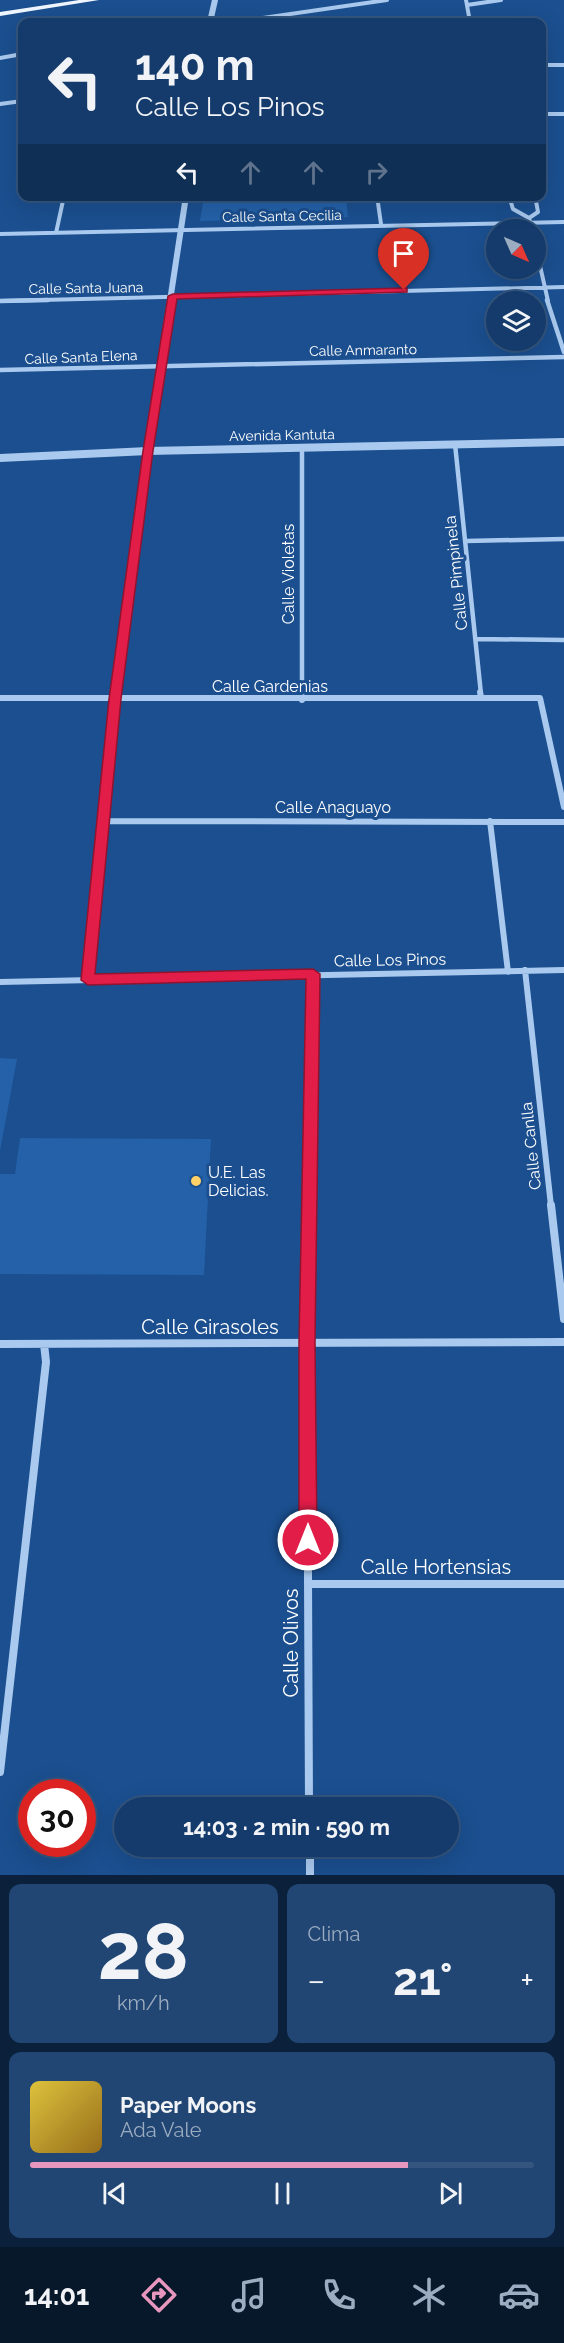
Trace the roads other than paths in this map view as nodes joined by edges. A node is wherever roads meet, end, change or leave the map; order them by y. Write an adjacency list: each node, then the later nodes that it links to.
1 (95, 0): 7 (main road)
2 (215, 0): 8 (street)
3 (387, 0): 9 (street)
4 (466, 0): 6 (street)
5 (501, 0): 6 (street)
6 (467, 5): 10 (street)
7 (0, 14)
8 (211, 18)
9 (263, 18)
10 (470, 18)
11 (18, 55): 12 (street)
12 (0, 58)
13 (564, 64): 14 (street)
14 (546, 65)
15 (18, 102): 16 (street)
16 (0, 104)
17 (546, 114): 18 (street)
18 (564, 114)
19 (63, 201): 31 (street)
20 (185, 201): 30 (street)
21 (378, 201): 29 (street)
22 (511, 201): 24 (street)
23 (536, 201): 25 (street)
24 (528, 219)
25 (531, 219)
26 (486, 221): 29 (street, Calle Santa Cecilia)
27 (546, 221): 28 (street, Calle Santa Cecilia)
28 (564, 222)
29 (381, 224): 30 (street, Calle Santa Cecilia)
30 (181, 230): 31 (street, Calle Santa Cecilia); 36 (street)
31 (56, 233): 32 (street, Calle Santa Cecilia)
32 (0, 234)
33 (542, 279): 34 (street)
34 (543, 286): 35 (street, Calle Santa Juana); 36 (street, Calle Santa Juana); 38 (street)
35 (564, 287)
36 (173, 296): 37 (street, Calle Santa Juana); 40 (street)
37 (0, 301)
38 (564, 352)
39 (564, 357): 40 (street, Calle Anmaranto)
40 (162, 365): 41 (street, Calle Santa Elena); 45 (street)
41 (0, 370)
42 (564, 442): 43 (street, Avenida Kantuta)
43 (455, 444): 44 (street, Avenida Kantuta); 48 (street, Calle Pimpinela)
44 (302, 449): 45 (street, Avenida Kantuta); 54 (street, Calle Violetas)
45 (148, 451): 46 (street, Avenida Kantuta); 53 (street)
46 (0, 458)
47 (564, 539): 48 (street)
48 (466, 541): 49 (street, Calle Pimpinela)
49 (476, 639): 50 (street); 51 (street, Calle Pimpinela)
50 (564, 640)
51 (481, 698): 54 (street, Calle Gardenias); 55 (street, Calle Gardenias)
52 (0, 699): 53 (street, Calle Gardenias)
53 (115, 699): 54 (street, Calle Gardenias); 56 (street)
54 (302, 700)
55 (564, 807)
56 (103, 821): 57 (street, Calle Anaguayo); 63 (street)
57 (490, 821): 58 (street, Calle Anaguayo); 61 (street)
58 (564, 822)
59 (525, 970): 60 (street, Calle Los Pinos); 61 (street, Calle Los Pinos); 65 (street, Calle Canlla)
60 (564, 970)
61 (508, 972): 62 (street, Calle Los Pinos)
62 (313, 974): 63 (street, Calle Los Pinos); 67 (street, Calle Olivos)
63 (88, 980): 64 (street, Calle Los Pinos)
64 (0, 982)
65 (564, 1319)
66 (564, 1342): 67 (street, Calle Girasoles)
67 (307, 1343): 69 (street, Calle Girasoles); 70 (street, Calle Olivos)
68 (0, 1344): 69 (street, Calle Girasoles)
69 (44, 1344): 72 (street)
70 (308, 1584): 71 (street, Calle Hortensias); 73 (street, Calle Olivos)
71 (564, 1584)
72 (0, 1772)
73 (309, 1797)
74 (310, 1857): 75 (street)
75 (310, 1875)

